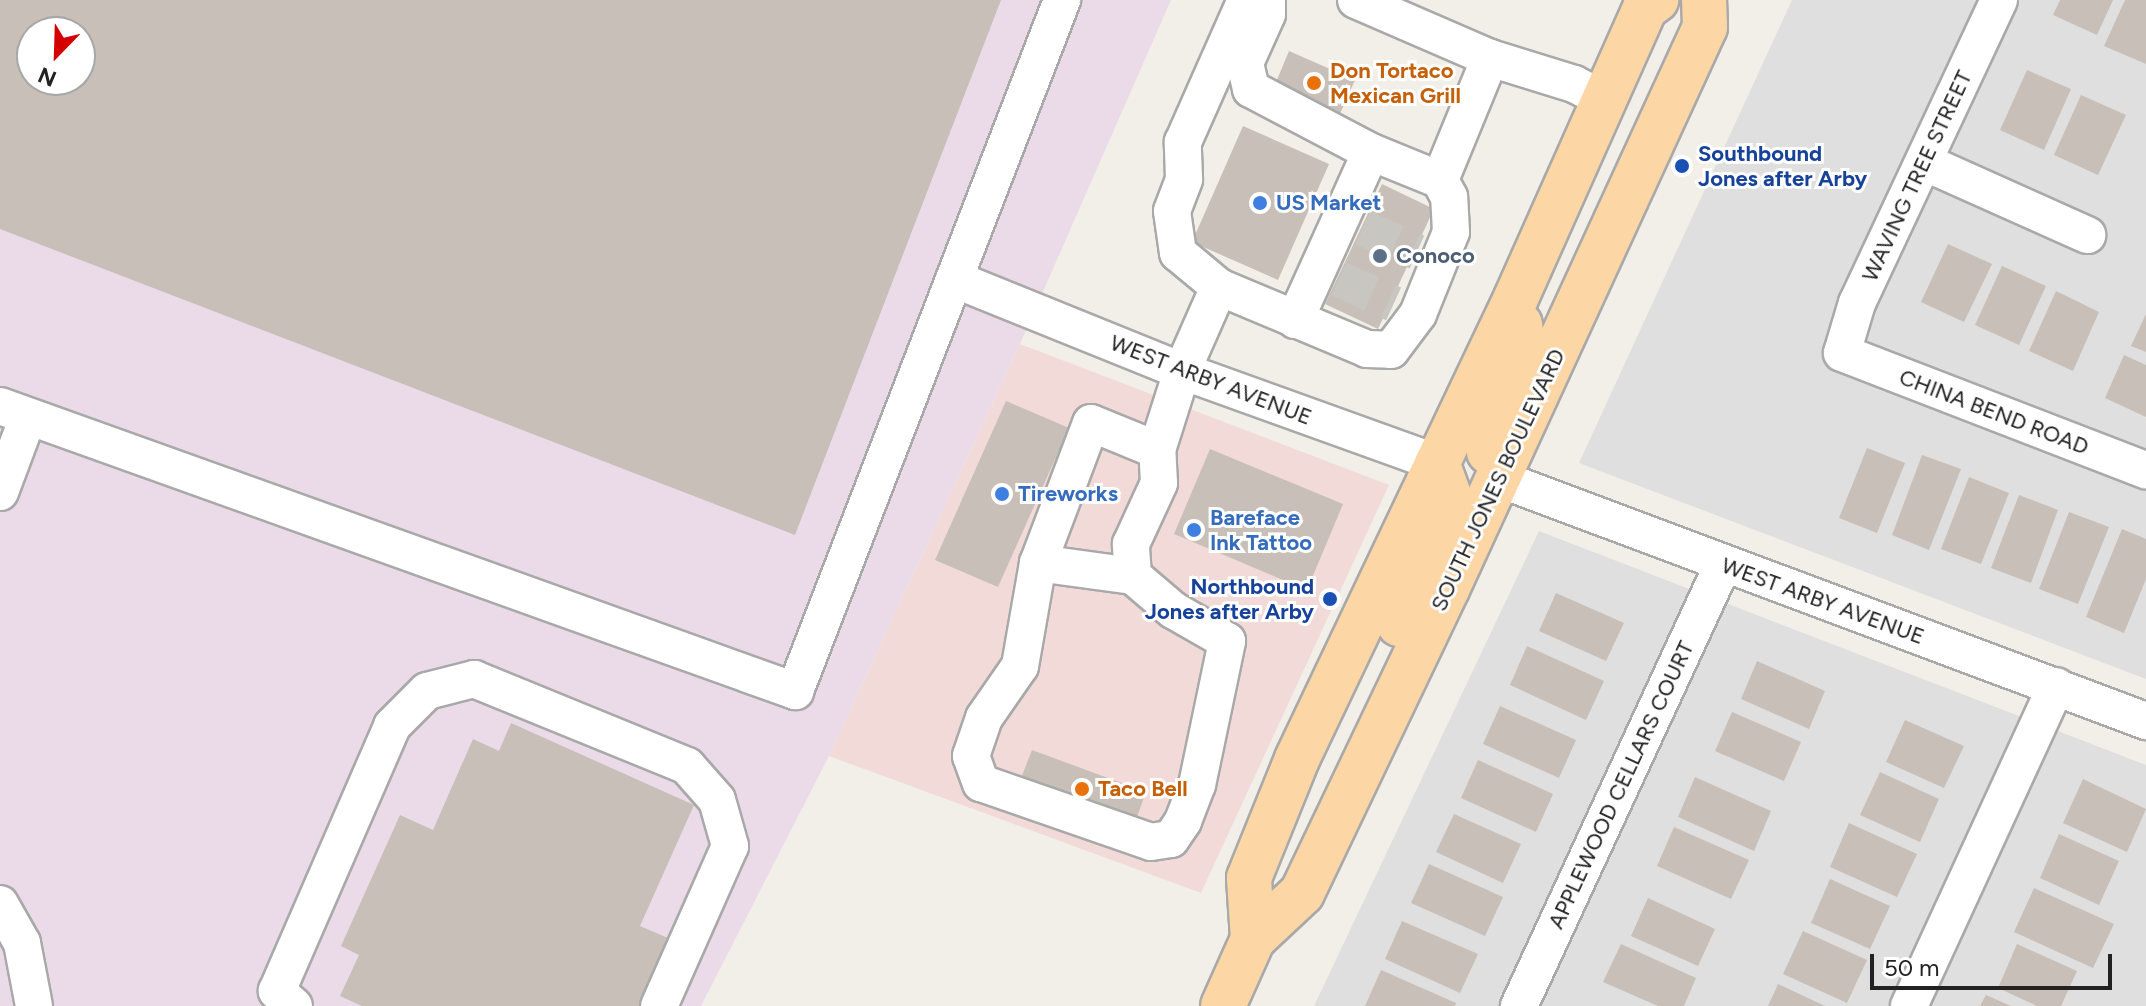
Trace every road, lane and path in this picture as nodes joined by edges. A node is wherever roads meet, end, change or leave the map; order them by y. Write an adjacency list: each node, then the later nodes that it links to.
1 (1062, 0): 14 (street)
2 (1246, 0): 15 (street)
3 (1267, 0): 10 (street)
4 (1356, 0): 8 (street)
5 (1656, 0): 9 (main road, SOUTH JONES BOULEVARD)
6 (1704, 0): 17 (main road, SOUTH JONES BOULEVARD)
7 (1999, 0): 11 (street, WAVING TREE STREET)
8 (1490, 58): 9 (street); 12 (street)
9 (1607, 101): 16 (main road, SOUTH JONES BOULEVARD); 17 (main road)
10 (1371, 152): 12 (street); 18 (street)
11 (1924, 162): 13 (street); 19 (street, WAVING TREE STREET)
12 (1440, 180): 18 (street)
13 (2087, 235)
14 (954, 279): 20 (street, WEST ARBY AVENUE); 21 (street)
15 (1219, 287): 18 (street); 20 (street)
16 (1516, 298): 23 (main road, SOUTH JONES BOULEVARD); 25 (main road)
17 (1582, 299): 25 (main road, SOUTH JONES BOULEVARD)
18 (1295, 320)
19 (1842, 353): 24 (street, CHINA BEND ROAD)
20 (1182, 371): 22 (street); 23 (street, WEST ARBY AVENUE)
21 (14, 411): 26 (street)
22 (1157, 450): 27 (street); 29 (street)
23 (1437, 463): 31 (main road); 34 (main road, SOUTH JONES BOULEVARD)
24 (2146, 470)
25 (1500, 479): 28 (street, WEST ARBY AVENUE); 31 (main road, SOUTH JONES BOULEVARD)
26 (0, 492)
27 (1038, 563): 29 (street); 29 (street)
28 (1723, 564): 30 (street, WEST ARBY AVENUE); 39 (street, APPLEWOOD CELLARS COURT)
29 (1133, 576)
30 (2056, 686): 32 (street, WEST ARBY AVENUE); 40 (street)
31 (1401, 687): 34 (main road, SOUTH JONES BOULEVARD)
32 (2146, 721)
33 (0, 904): 35 (street)
34 (1253, 939): 38 (main road, SOUTH JONES BOULEVARD)
35 (34, 1006)
36 (294, 1006): 37 (street)
37 (659, 1006)
38 (1223, 1006)
39 (1519, 1006)
40 (1909, 1006)

